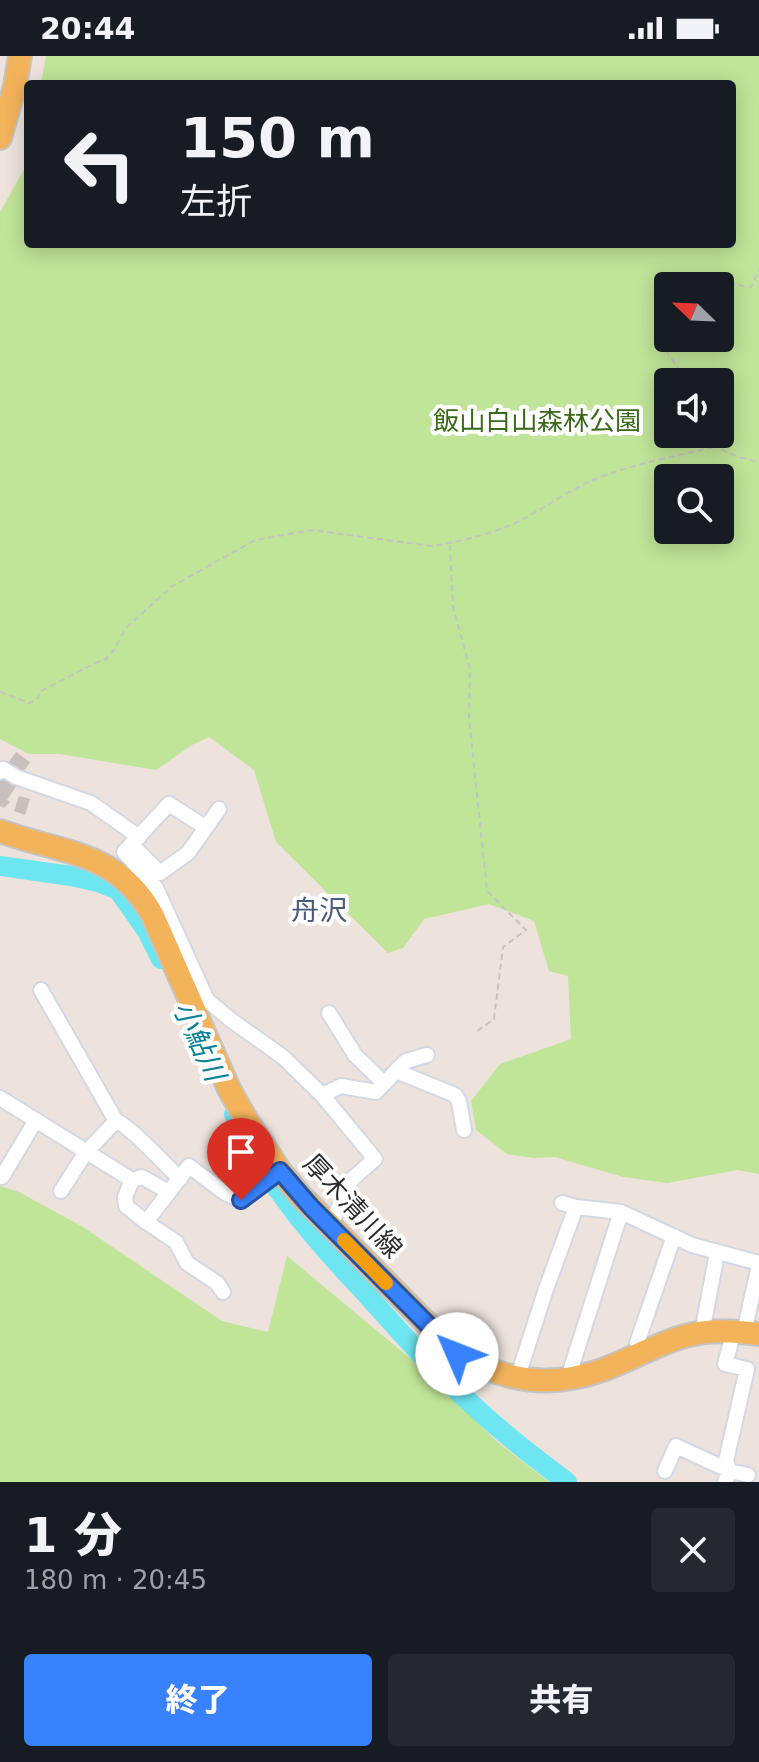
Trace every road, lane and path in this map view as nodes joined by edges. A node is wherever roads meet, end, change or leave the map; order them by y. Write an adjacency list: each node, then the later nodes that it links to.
1 (20, 56): 2 (main road)
2 (0, 138)
3 (759, 270): 4 (path)
4 (734, 284)
5 (710, 448): 8 (path)
6 (722, 448): 7 (path)
7 (759, 462)
8 (450, 544): 9 (path); 18 (path)
9 (0, 692)
10 (0, 772): 14 (street)
11 (219, 809): 12 (street)
12 (205, 827): 14 (street); 14 (street)
13 (0, 831): 15 (main road, 厚木清川線)
14 (135, 840): 15 (street)
15 (160, 914): 22 (street); 28 (main road, 厚木清川線)
16 (41, 990): 25 (street)
17 (329, 1013): 21 (street)
18 (476, 1032)
19 (427, 1055): 20 (street)
20 (396, 1071): 21 (street); 26 (street)
21 (384, 1083): 22 (street)
22 (322, 1095): 36 (street)
23 (0, 1098): 24 (street)
24 (36, 1120): 27 (street); 29 (street)
25 (116, 1121): 27 (street); 30 (street)
26 (464, 1130)
27 (86, 1152): 31 (street); 32 (street)
28 (277, 1173): 30 (street); 36 (main road, 厚木清川線)
29 (2, 1177)
30 (180, 1179): 33 (street)
31 (132, 1180): 33 (street); 35 (street)
32 (61, 1191)
33 (169, 1192): 35 (street)
34 (621, 1212): 37 (street); 44 (street); 45 (street)
35 (146, 1222): 40 (street)
36 (330, 1226): 45 (main road, 厚木清川線)
37 (674, 1236): 38 (street); 43 (street)
38 (717, 1253): 39 (street); 41 (street)
39 (759, 1265): 42 (street)
40 (223, 1292)
41 (702, 1333): 42 (main road, 厚木清川線); 43 (main road, 厚木清川線)
42 (746, 1333): 48 (street)
43 (640, 1353): 44 (main road, 厚木清川線)
44 (568, 1378): 45 (main road, 厚木清川線)
45 (517, 1379)
46 (665, 1471): 48 (street)
47 (748, 1475): 48 (street)
48 (728, 1476)

